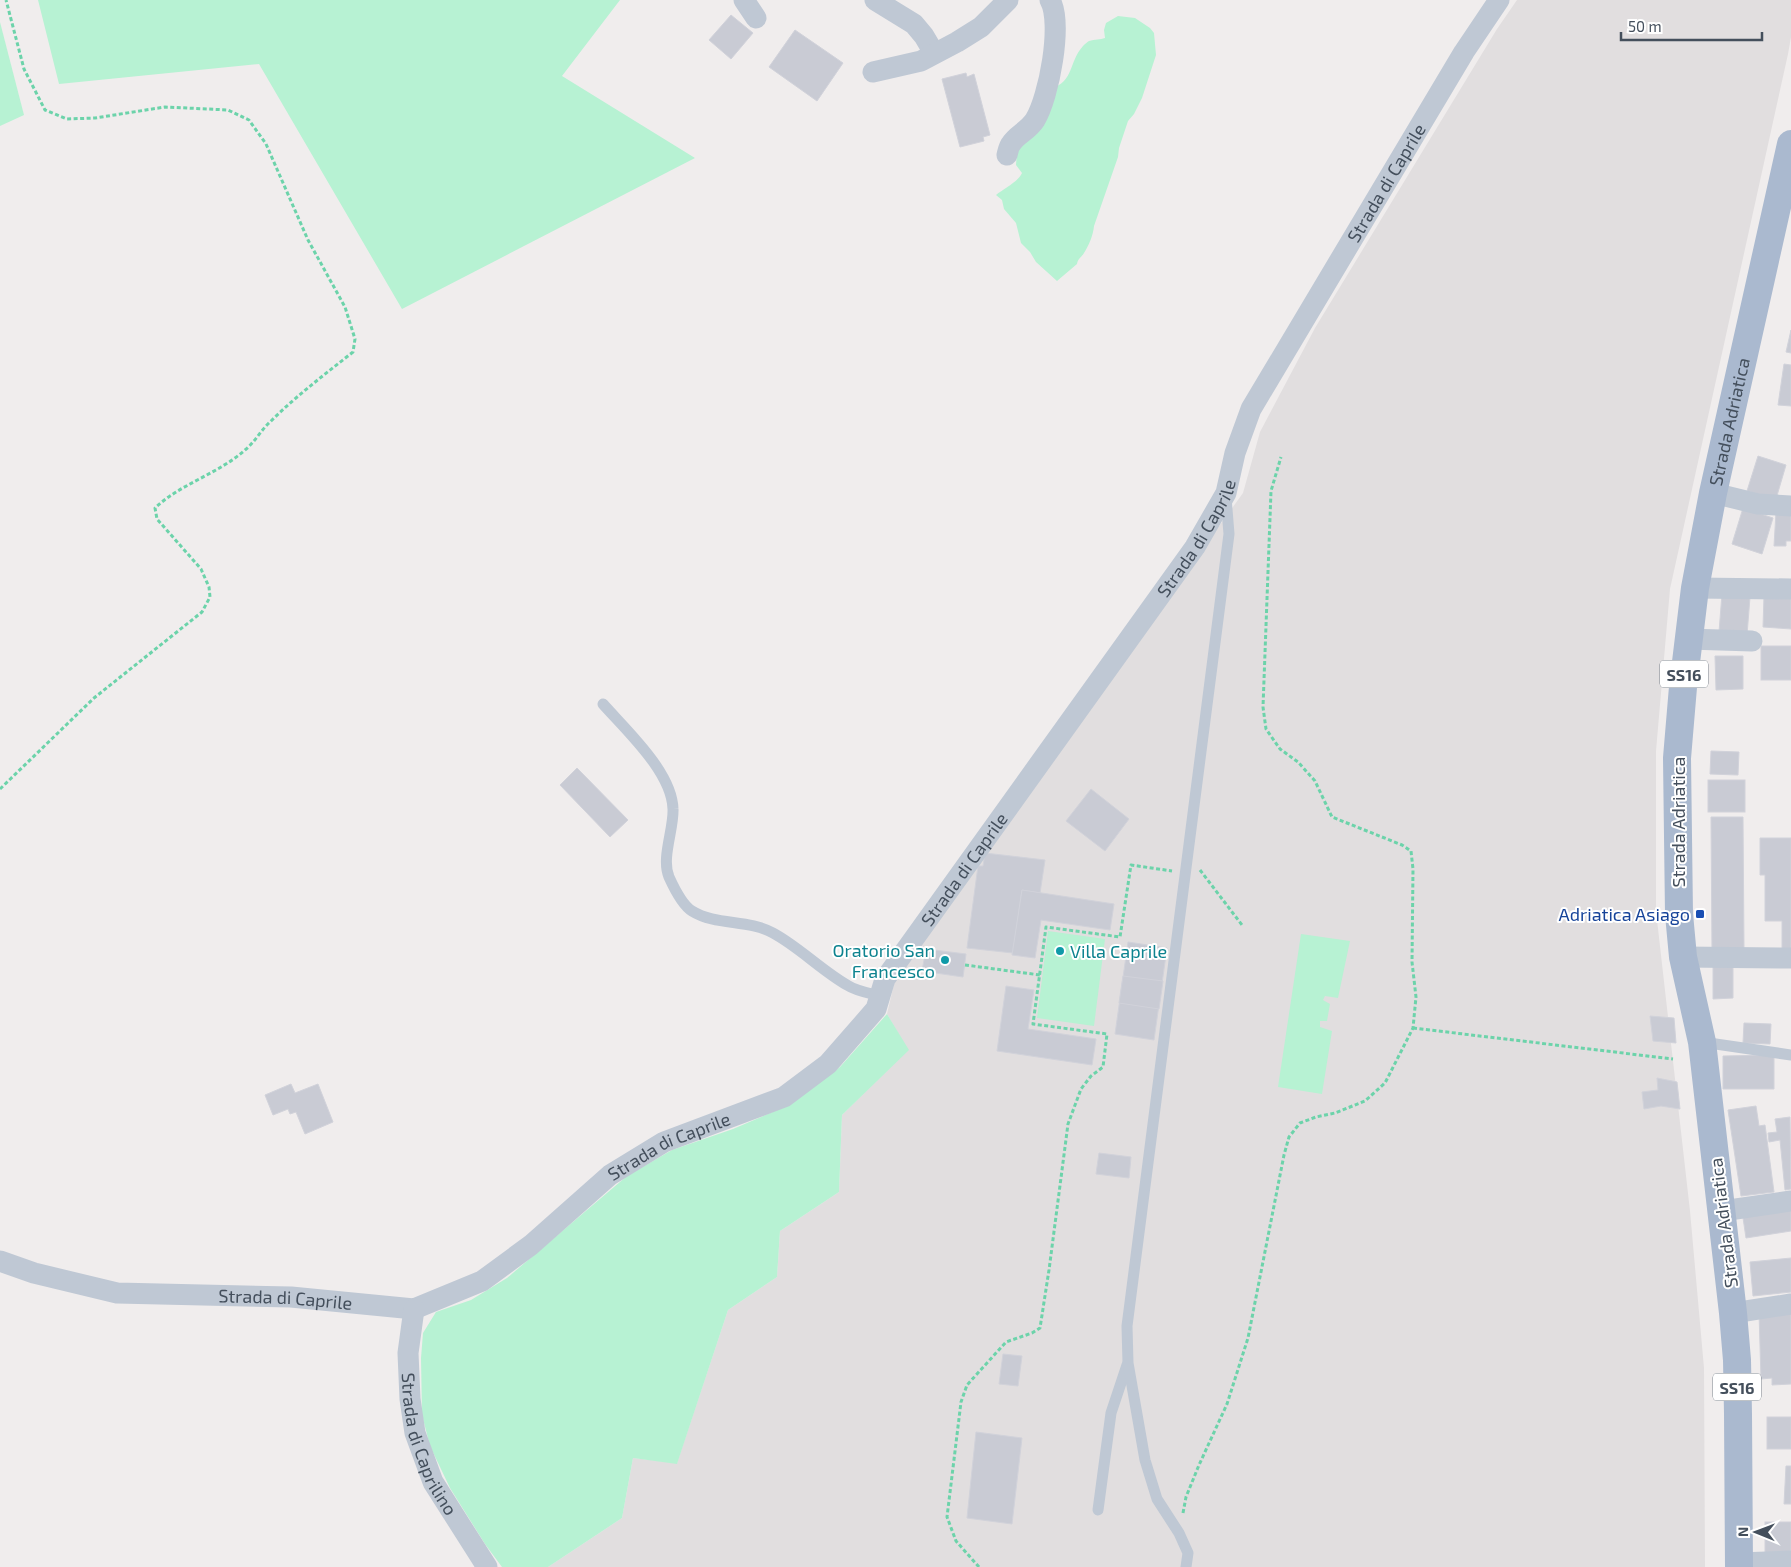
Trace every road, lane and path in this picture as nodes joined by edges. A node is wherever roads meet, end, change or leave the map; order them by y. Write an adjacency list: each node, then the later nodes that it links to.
1 (6, 0): 22 (path)
2 (744, 0): 7 (street)
3 (875, 0): 8 (street)
4 (1008, 0): 8 (street)
5 (1050, 0): 11 (street)
6 (1499, 0): 14 (street, Strada di Caprile)
7 (756, 18)
8 (934, 53): 9 (street)
9 (873, 72)
10 (1791, 144): 12 (main road, Strada Adriatica / SS16)
11 (1007, 155)
12 (1786, 190): 15 (main road, Strada Adriatica / SS16)
13 (1281, 457): 31 (path)
14 (1226, 493): 23 (lane); 30 (street, Strada di Caprile)
15 (1713, 493): 16 (street); 17 (main road, Strada Adriatica / SS16)
16 (1791, 506)
17 (1695, 588): 18 (street); 19 (main road, Strada Adriatica / SS16)
18 (1791, 589)
19 (1688, 639): 20 (street); 26 (main road, Strada Adriatica / SS16)
20 (1752, 641)
21 (603, 704): 30 (lane)
22 (0, 789)
23 (1188, 854): 24 (lane); 25 (path)
24 (1186, 872): 29 (path); 41 (lane)
25 (1242, 925)
26 (1683, 958): 27 (street); 32 (main road, Strada Adriatica / SS16)
27 (1791, 958)
28 (965, 965): 29 (path)
29 (1040, 974): 47 (path)
30 (880, 996): 39 (street, Strada di Caprile)
31 (1413, 1028): 34 (path); 43 (path)
32 (1702, 1042): 33 (lane); 36 (main road, Strada Adriatica / SS16)
33 (1791, 1055)
34 (1673, 1059)
35 (1791, 1201): 36 (street)
36 (1722, 1211): 40 (main road, Strada Adriatica / SS16)
37 (0, 1261): 39 (street, Strada di Caprile)
38 (1791, 1304): 40 (street)
39 (414, 1308): 46 (street, Strada di Caprilino)
40 (1733, 1313): 45 (main road, Strada Adriatica / SS16)
41 (1128, 1363): 42 (lane); 43 (lane)
42 (1098, 1510)
43 (1179, 1533): 48 (lane)
44 (1791, 1561): 45 (street)
45 (1739, 1565)
46 (487, 1567)
47 (979, 1567)
48 (1186, 1567)

